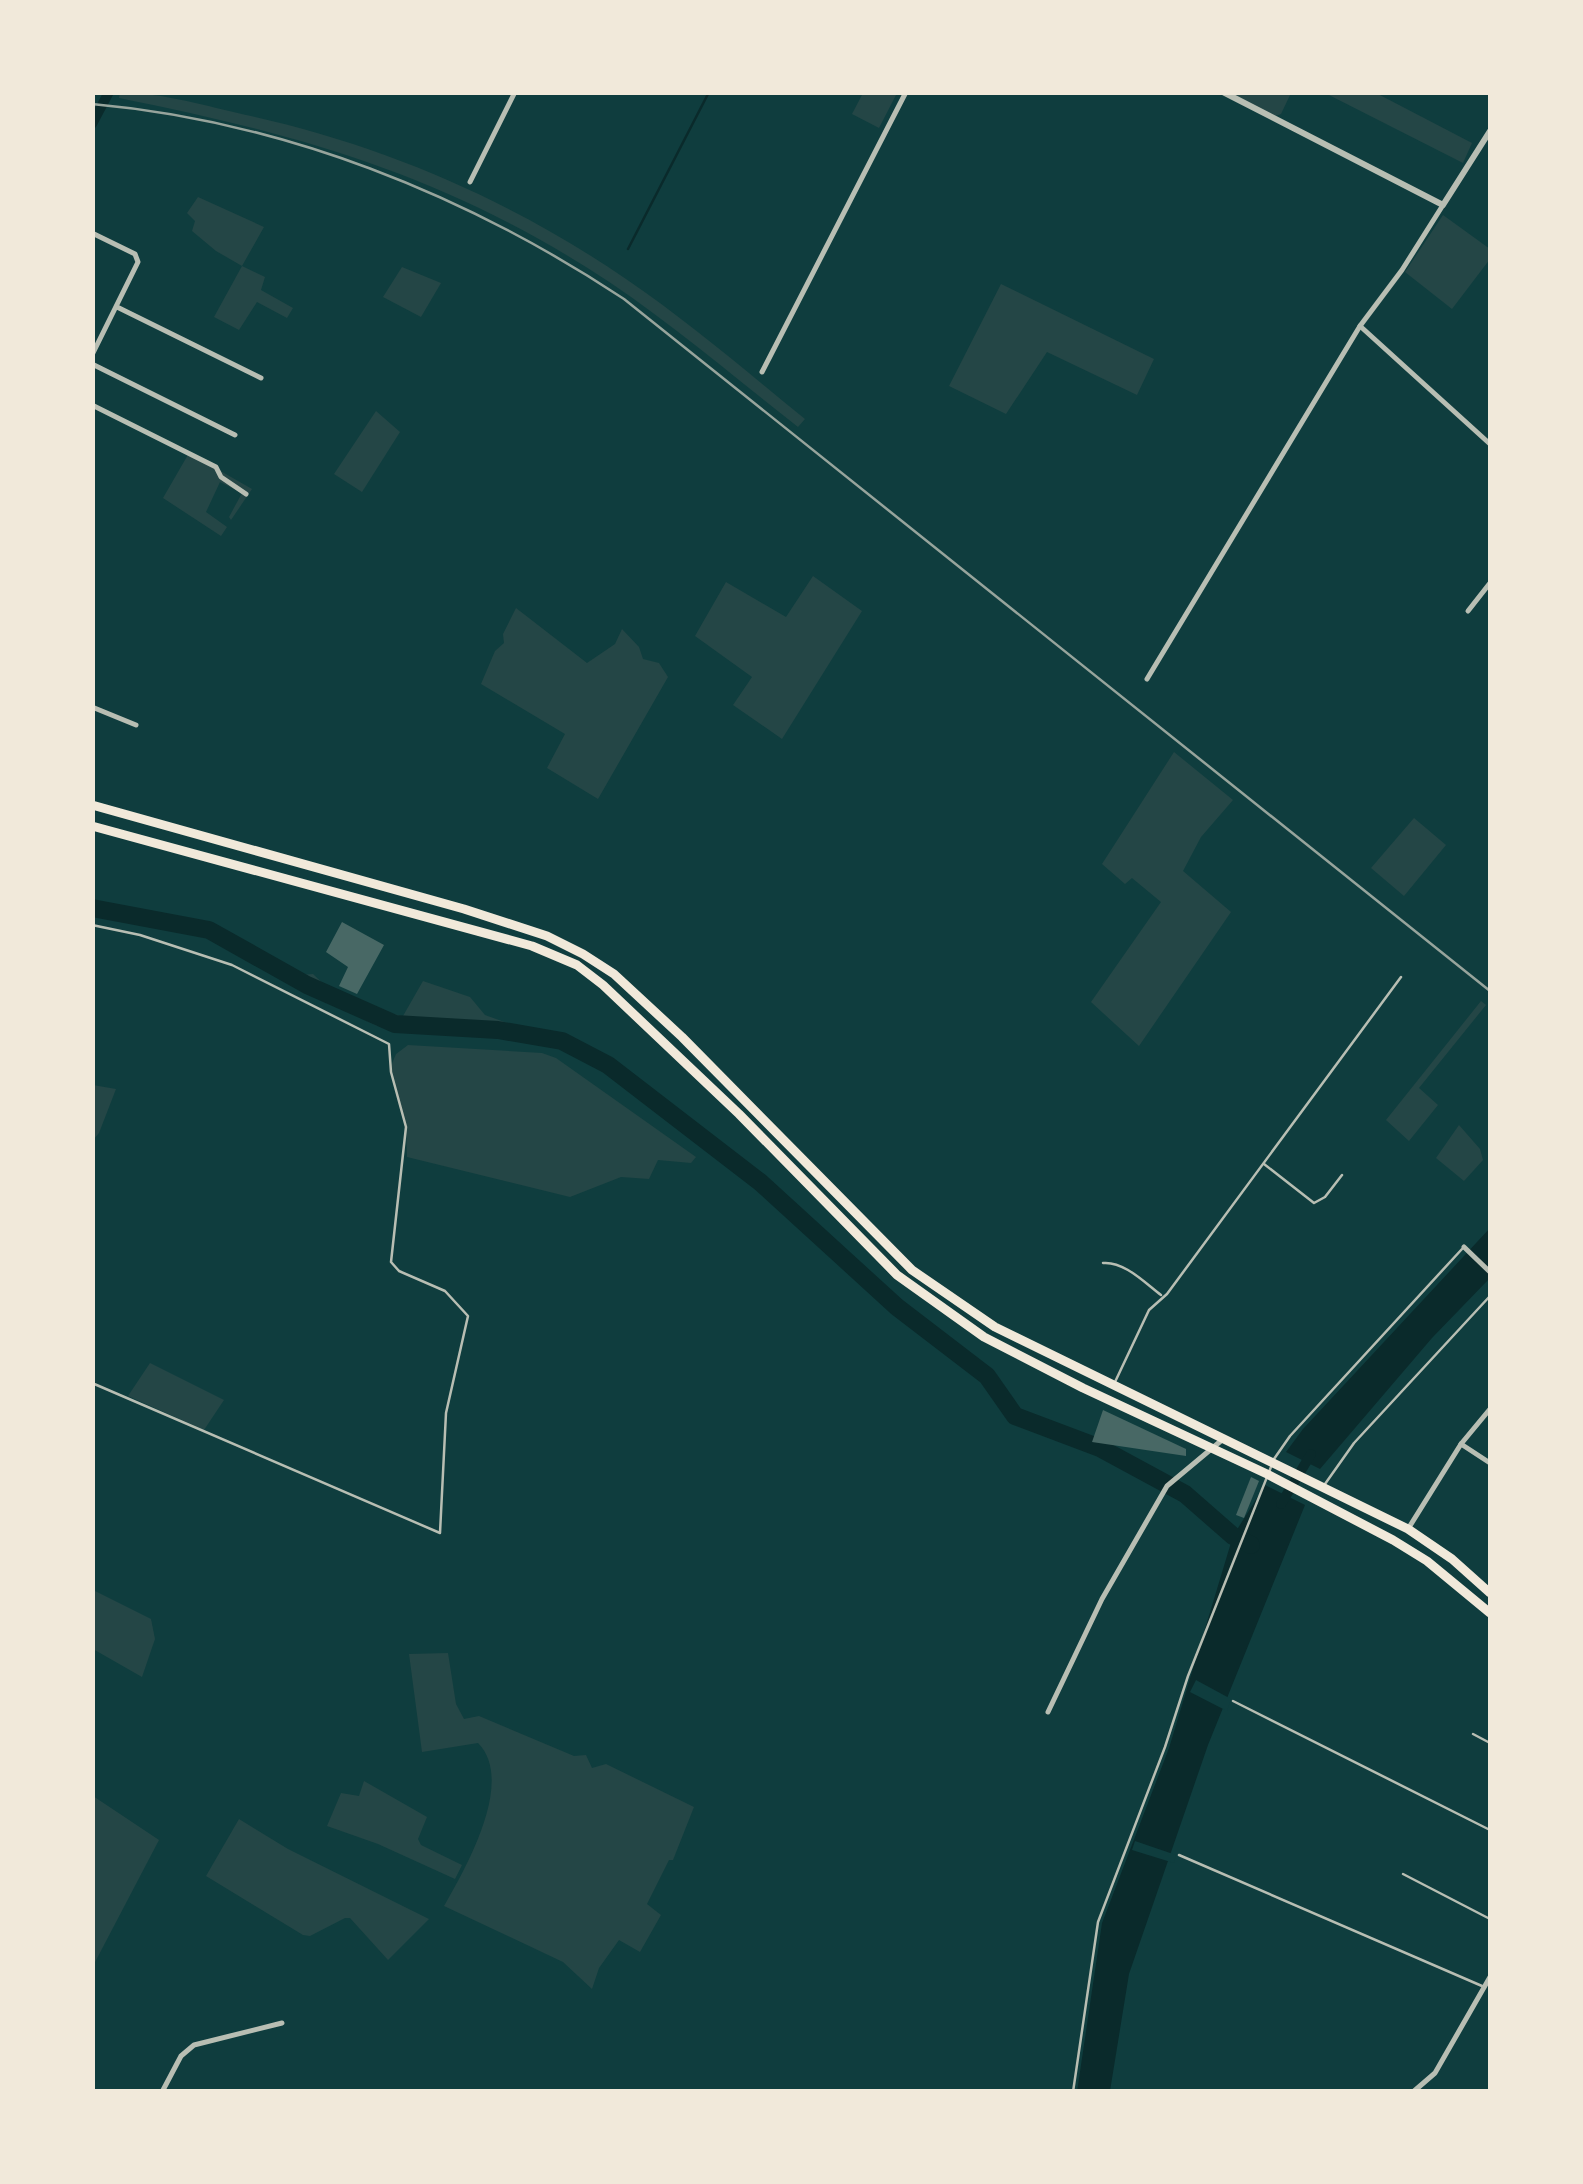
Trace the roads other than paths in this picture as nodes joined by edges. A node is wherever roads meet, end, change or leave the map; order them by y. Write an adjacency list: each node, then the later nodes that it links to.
1 (516, 92): 5 (street)
2 (906, 92): 14 (street)
3 (1223, 92): 6 (street)
4 (1490, 130): 6 (street)
5 (470, 182)
6 (1443, 205): 9 (street)
7 (92, 234): 8 (street)
8 (118, 306): 11 (street); 15 (street)
9 (1360, 326): 18 (street); 22 (street)
10 (92, 329): 11 (street)
11 (104, 334): 12 (street)
12 (92, 355)
13 (92, 364): 17 (street)
14 (762, 372)
15 (261, 378)
16 (92, 405): 19 (street)
17 (235, 435)
18 (1490, 444)
19 (246, 494)
20 (1490, 582): 21 (street)
21 (1468, 611)
22 (1147, 679)
23 (92, 707): 24 (street)
24 (136, 725)
25 (92, 806): 27 (main road)
26 (92, 826): 28 (main road)
27 (299, 864): 28 (main road); 39 (main road)
28 (274, 876): 43 (main road)
29 (92, 925): 38 (lane)
30 (1401, 976): 31 (lane)
31 (1263, 1164): 32 (lane); 36 (lane)
32 (1342, 1175)
33 (1466, 1249): 35 (street); 44 (lane)
34 (1103, 1263): 36 (lane)
35 (1490, 1272)
36 (1162, 1296): 39 (lane)
37 (1490, 1296): 47 (lane)
38 (92, 1383)
39 (1114, 1385): 41 (main road)
40 (1490, 1409): 42 (street)
41 (1224, 1438): 43 (street); 44 (main road)
42 (1460, 1444): 45 (street); 48 (street)
43 (1213, 1449): 46 (main road); 52 (street)
44 (1274, 1460): 46 (lane); 47 (main road)
45 (1490, 1463)
46 (1267, 1474): 50 (main road); 63 (lane)
47 (1324, 1485): 48 (main road)
48 (1408, 1528): 49 (main road)
49 (1490, 1593)
50 (1490, 1613)
51 (1233, 1702): 55 (lane)
52 (1048, 1712)
53 (1473, 1734): 54 (lane)
54 (1490, 1743)
55 (1490, 1830)
56 (1179, 1855): 60 (lane)
57 (1403, 1874): 58 (lane)
58 (1490, 1919)
59 (1490, 1977): 60 (street)
60 (1483, 1987): 64 (street)
61 (282, 2023): 62 (street)
62 (162, 2092)
63 (1073, 2092)
64 (1413, 2092)

